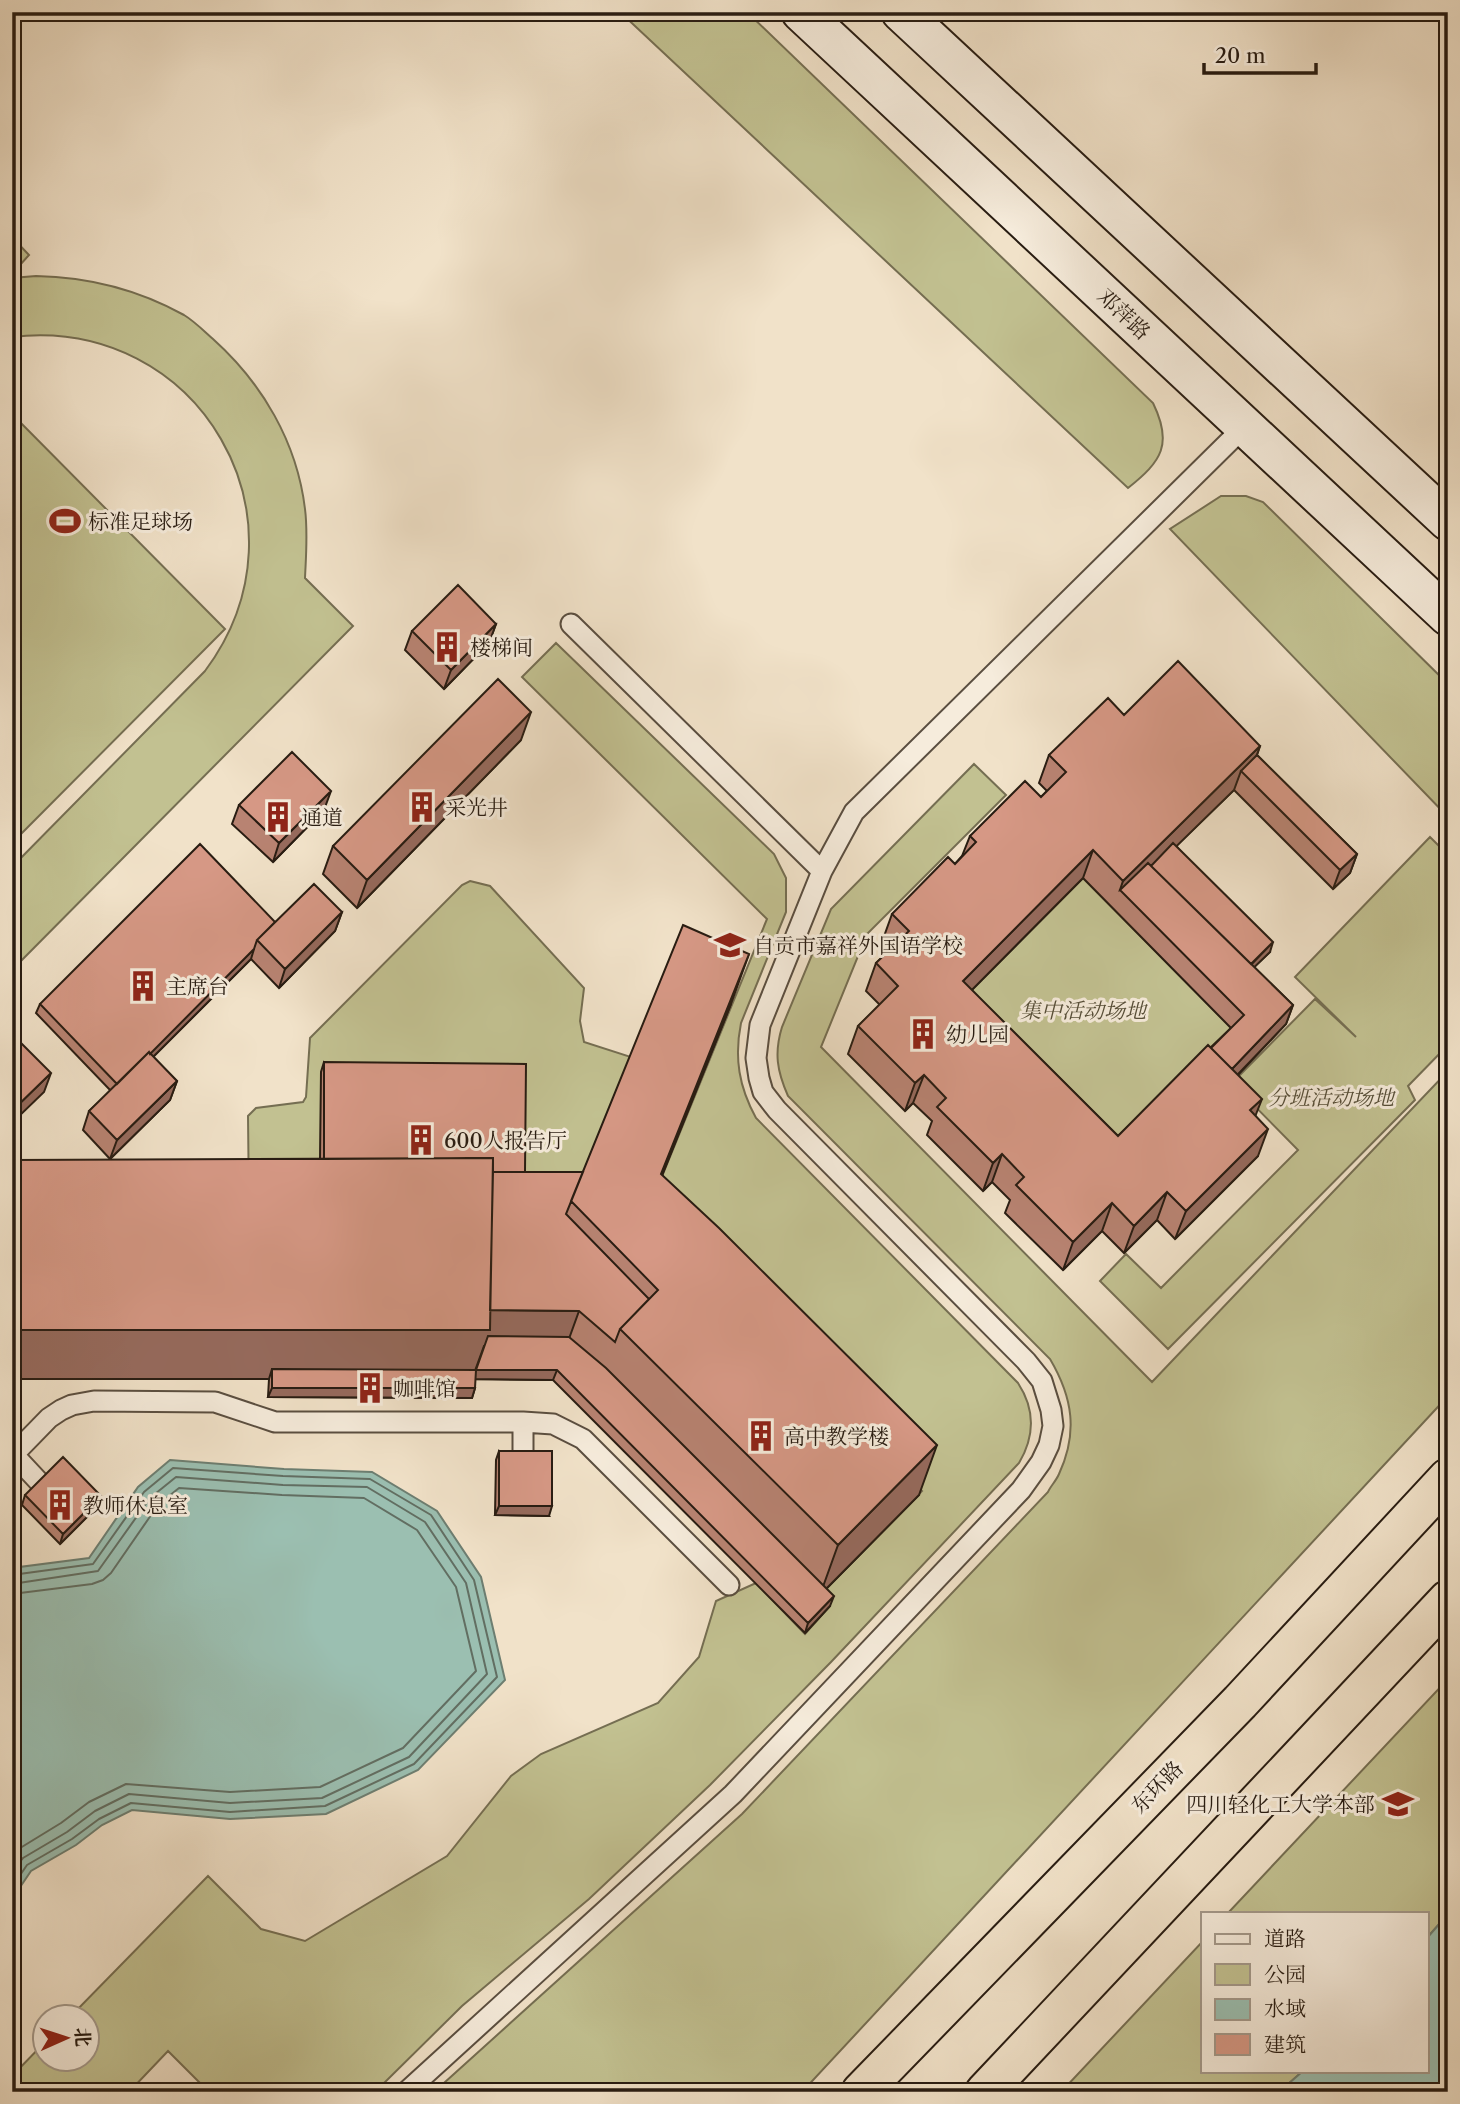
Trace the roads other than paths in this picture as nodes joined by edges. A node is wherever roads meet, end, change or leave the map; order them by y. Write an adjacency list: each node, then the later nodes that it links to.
1 (801, 12): 3 (main road, 邓萍路)
2 (901, 12): 4 (main road)
3 (1245, 426): 5 (main road, 邓萍路); 7 (lane)
4 (1448, 521)
5 (1448, 616)
6 (571, 624): 7 (lane)
7 (822, 871): 15 (lane)
8 (523, 1422): 9 (lane); 10 (lane); 13 (lane)
9 (13, 1455): 12 (lane)
10 (523, 1460)
11 (1448, 1478): 16 (highway, 东环路)
12 (42, 1485)
13 (729, 1586)
14 (1448, 1600): 17 (highway)
15 (406, 2092)
16 (861, 2092)
17 (985, 2092)

